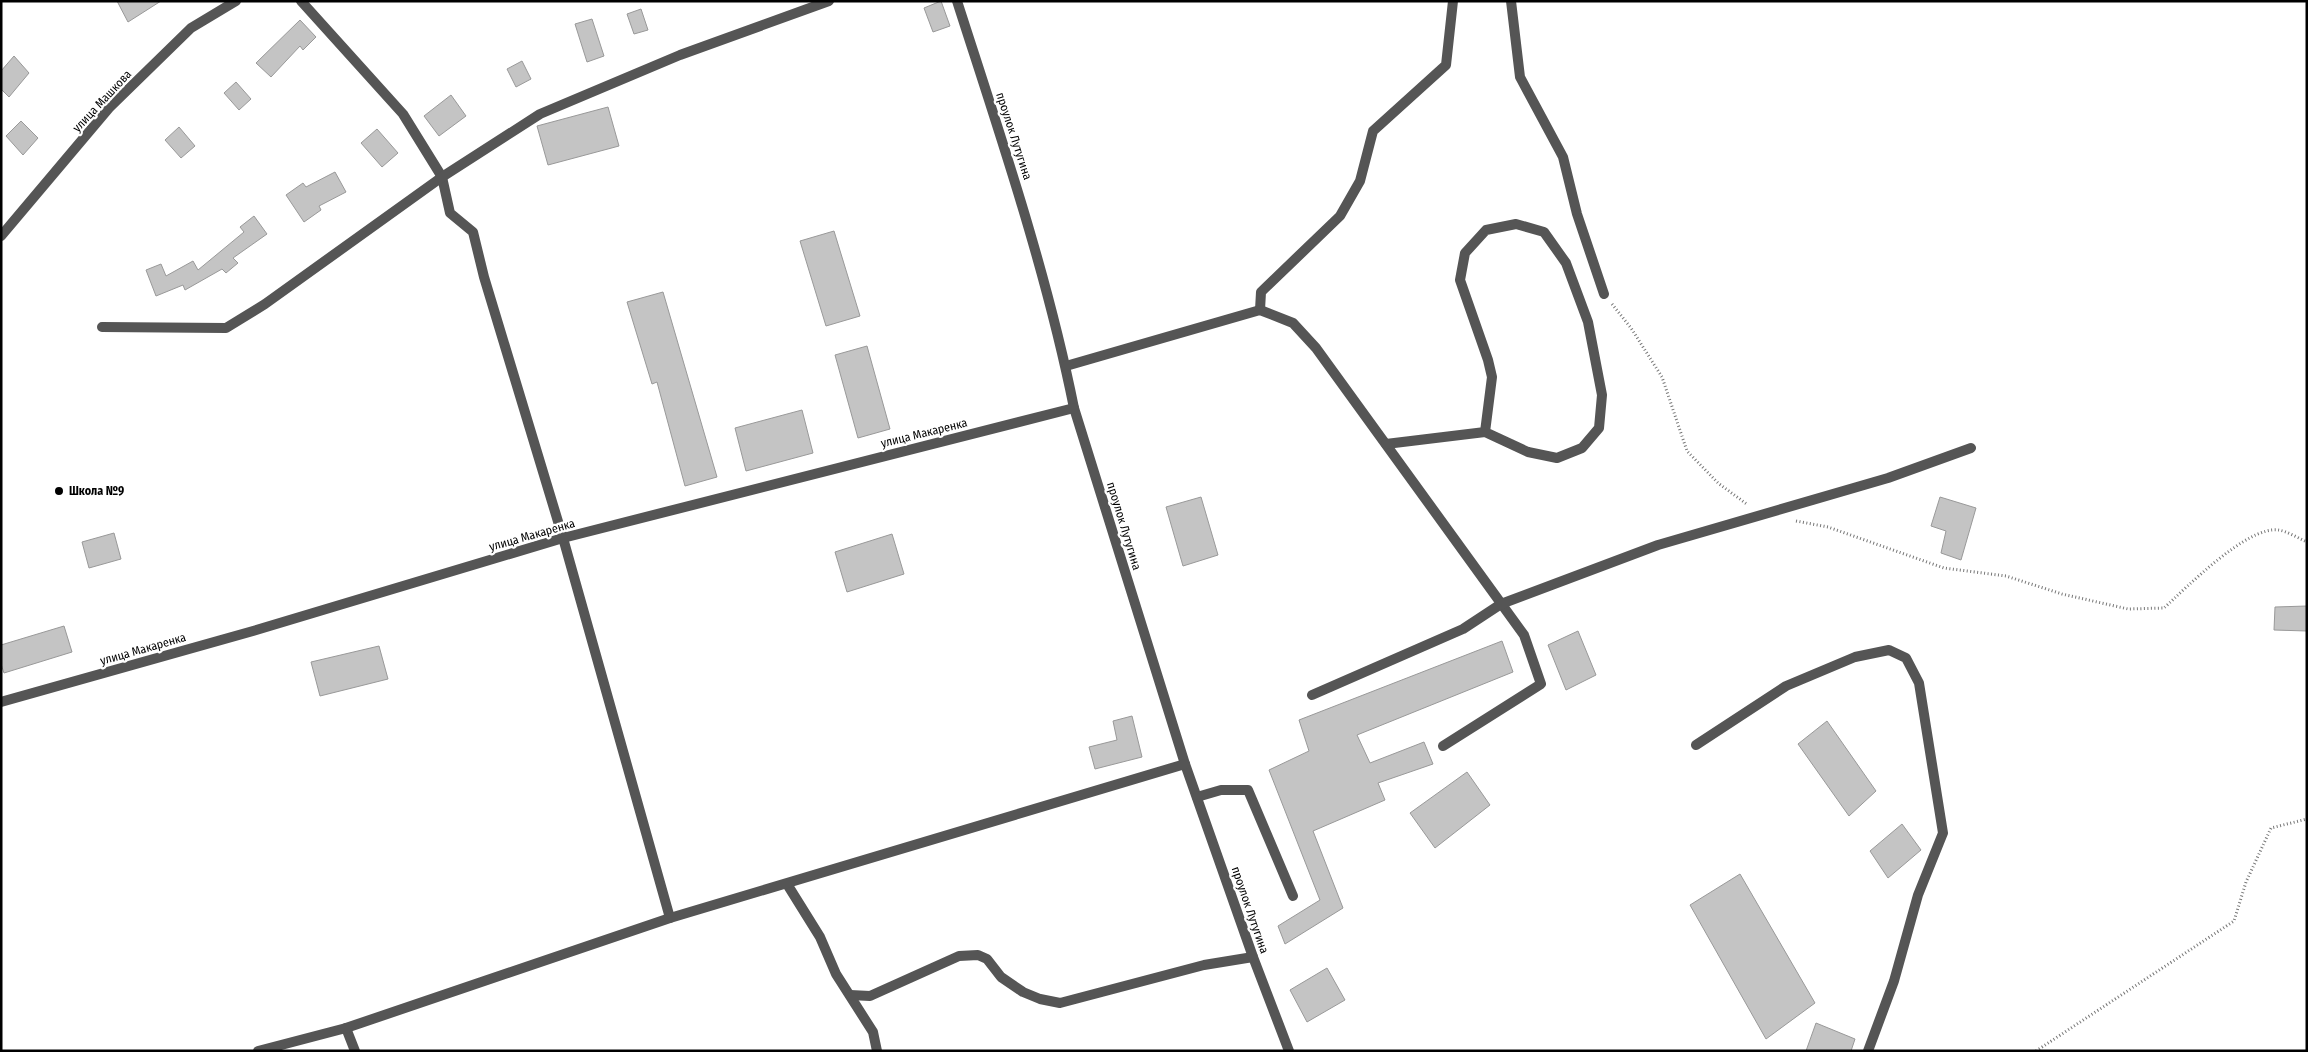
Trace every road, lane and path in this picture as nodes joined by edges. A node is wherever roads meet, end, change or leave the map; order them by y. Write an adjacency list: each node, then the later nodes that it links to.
1 (236, 1): 8 (street, улица Машкова)
2 (301, 1): 7 (street)
3 (829, 1): 7 (street)
4 (957, 1): 12 (street, проулок Лутугина)
5 (1453, 1): 10 (street)
6 (1511, 1): 9 (street)
7 (442, 178): 11 (street); 19 (street)
8 (1, 236)
9 (1604, 294): 17 (path)
10 (1260, 310): 12 (street); 15 (street)
11 (102, 327)
12 (1066, 366): 13 (street, проулок Лутугина)
13 (1074, 408): 19 (street, улица Макаренка); 26 (street, проулок Лутугина)
14 (1485, 432): 14 (street); 15 (street)
15 (1386, 444): 21 (street)
16 (1971, 448): 17 (street)
17 (1762, 515): 21 (street)
18 (1790, 520): 20 (path)
19 (563, 538): 23 (street, улица Макаренка); 31 (street)
20 (2307, 542)
21 (1501, 604): 22 (street); 25 (street)
22 (1312, 695)
23 (1, 702)
24 (1696, 745): 39 (street)
25 (1443, 746)
26 (1185, 764): 27 (street, проулок Лутугина); 29 (street)
27 (1197, 797): 30 (street); 32 (street, проулок Лутугина)
28 (2307, 819): 40 (path)
29 (787, 884): 31 (street); 33 (street)
30 (1293, 896)
31 (670, 918): 34 (street)
32 (1253, 957): 33 (street); 38 (street, проулок Лутугина)
33 (850, 995): 37 (street)
34 (346, 1028): 35 (street); 36 (street)
35 (258, 1051)
36 (355, 1051)
37 (877, 1051)
38 (1289, 1051)
39 (1868, 1051)
40 (2036, 1051)

